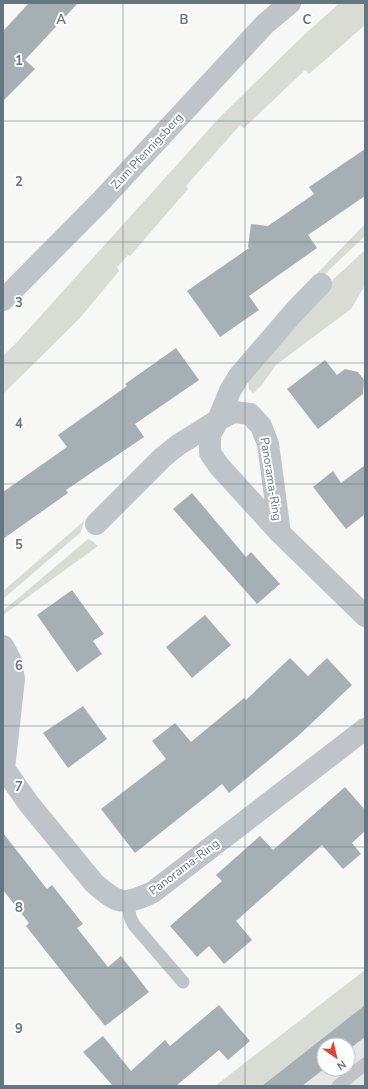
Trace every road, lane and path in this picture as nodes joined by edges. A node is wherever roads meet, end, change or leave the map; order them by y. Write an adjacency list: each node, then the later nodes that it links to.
1 (290, 3): 3 (street, Zum Pfennigsberg)
2 (321, 284): 4 (street)
3 (3, 300)
4 (218, 420): 5 (street); 6 (street, Panorama-Ring); 6 (street, Panorama-Ring)
5 (96, 524)
6 (280, 533): 7 (street, Panorama-Ring)
7 (365, 616)
8 (3, 646): 10 (street)
9 (365, 729): 11 (street, Panorama-Ring)
10 (4, 768): 11 (street)
11 (128, 902): 12 (lane)
12 (183, 982)
13 (365, 1064): 14 (lane)
14 (338, 1086)

